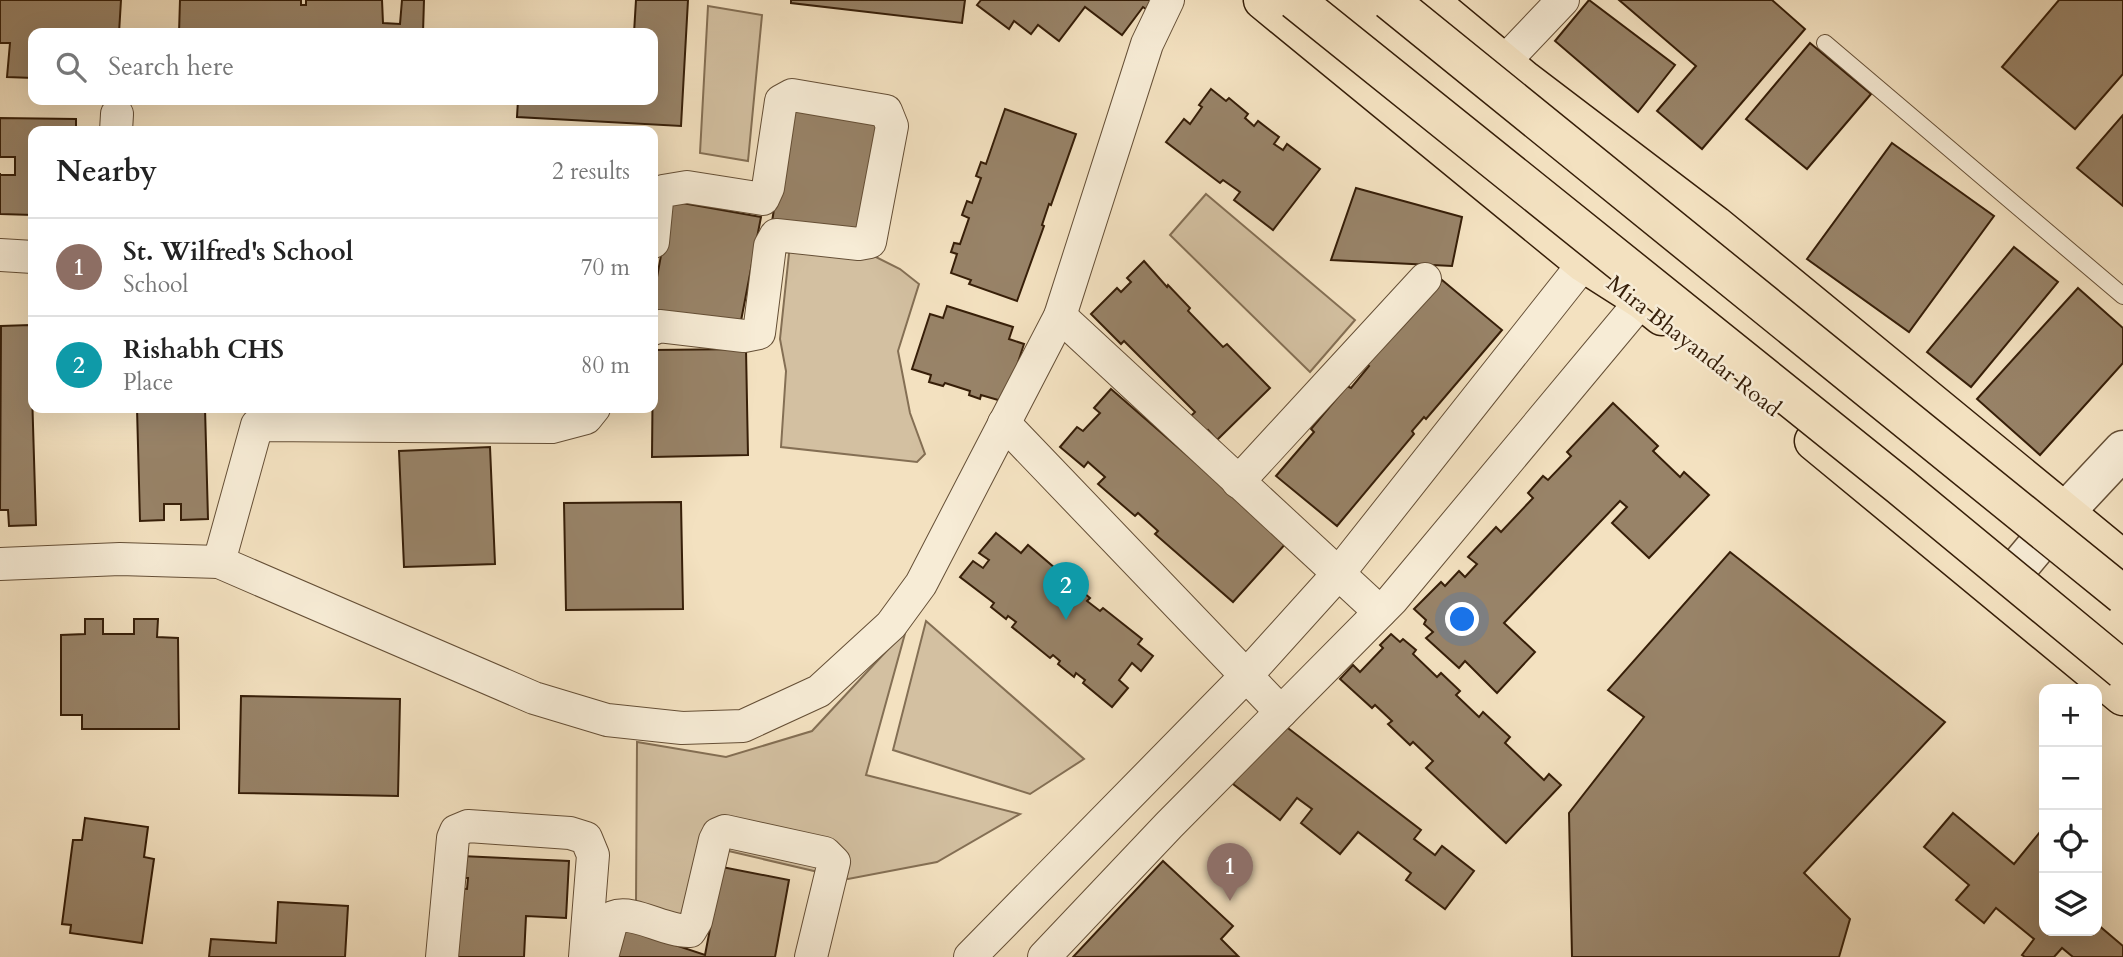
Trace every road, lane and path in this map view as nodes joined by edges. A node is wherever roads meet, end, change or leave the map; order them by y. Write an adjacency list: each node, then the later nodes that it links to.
1 (1168, 0): 16 (street)
2 (1263, 0): 12 (main road, Mira Bhayandar Road)
3 (1296, 0): 31 (main road, bridge)
4 (1389, 0): 29 (main road, bridge)
5 (1428, 0): 8 (main road)
6 (1563, 0): 8 (street)
7 (1825, 43): 14 (lane)
8 (1504, 62): 23 (main road)
9 (658, 199): 17 (street)
10 (0, 256): 11 (street)
11 (28, 257)
12 (1584, 263): 15 (main road, Mira Bhayandar Road); 27 (street)
13 (1425, 279): 22 (street)
14 (2123, 296)
15 (1642, 300): 28 (main road, Mira Bhayandar Road); 30 (street)
16 (1060, 316): 20 (street); 22 (street)
17 (658, 326)
18 (590, 413): 19 (street)
19 (256, 416): 25 (street)
20 (1004, 423): 25 (street); 32 (street)
21 (2123, 450): 23 (street)
22 (1238, 482): 27 (street)
23 (2065, 512): 24 (main road); 28 (street)
24 (2123, 560)
25 (219, 562): 26 (street)
26 (0, 564)
27 (1338, 574): 30 (street); 32 (street)
28 (1998, 592): 33 (main road, Mira Bhayandar Road)
29 (2123, 596)
30 (1380, 612): 34 (street)
31 (2123, 670)
32 (1245, 677): 34 (street); 39 (street)
33 (2123, 696)
34 (1281, 712): 40 (street)
35 (442, 957): 36 (street)
36 (585, 957)
37 (602, 957): 38 (street)
38 (811, 957)
39 (970, 957)
40 (1044, 957)

